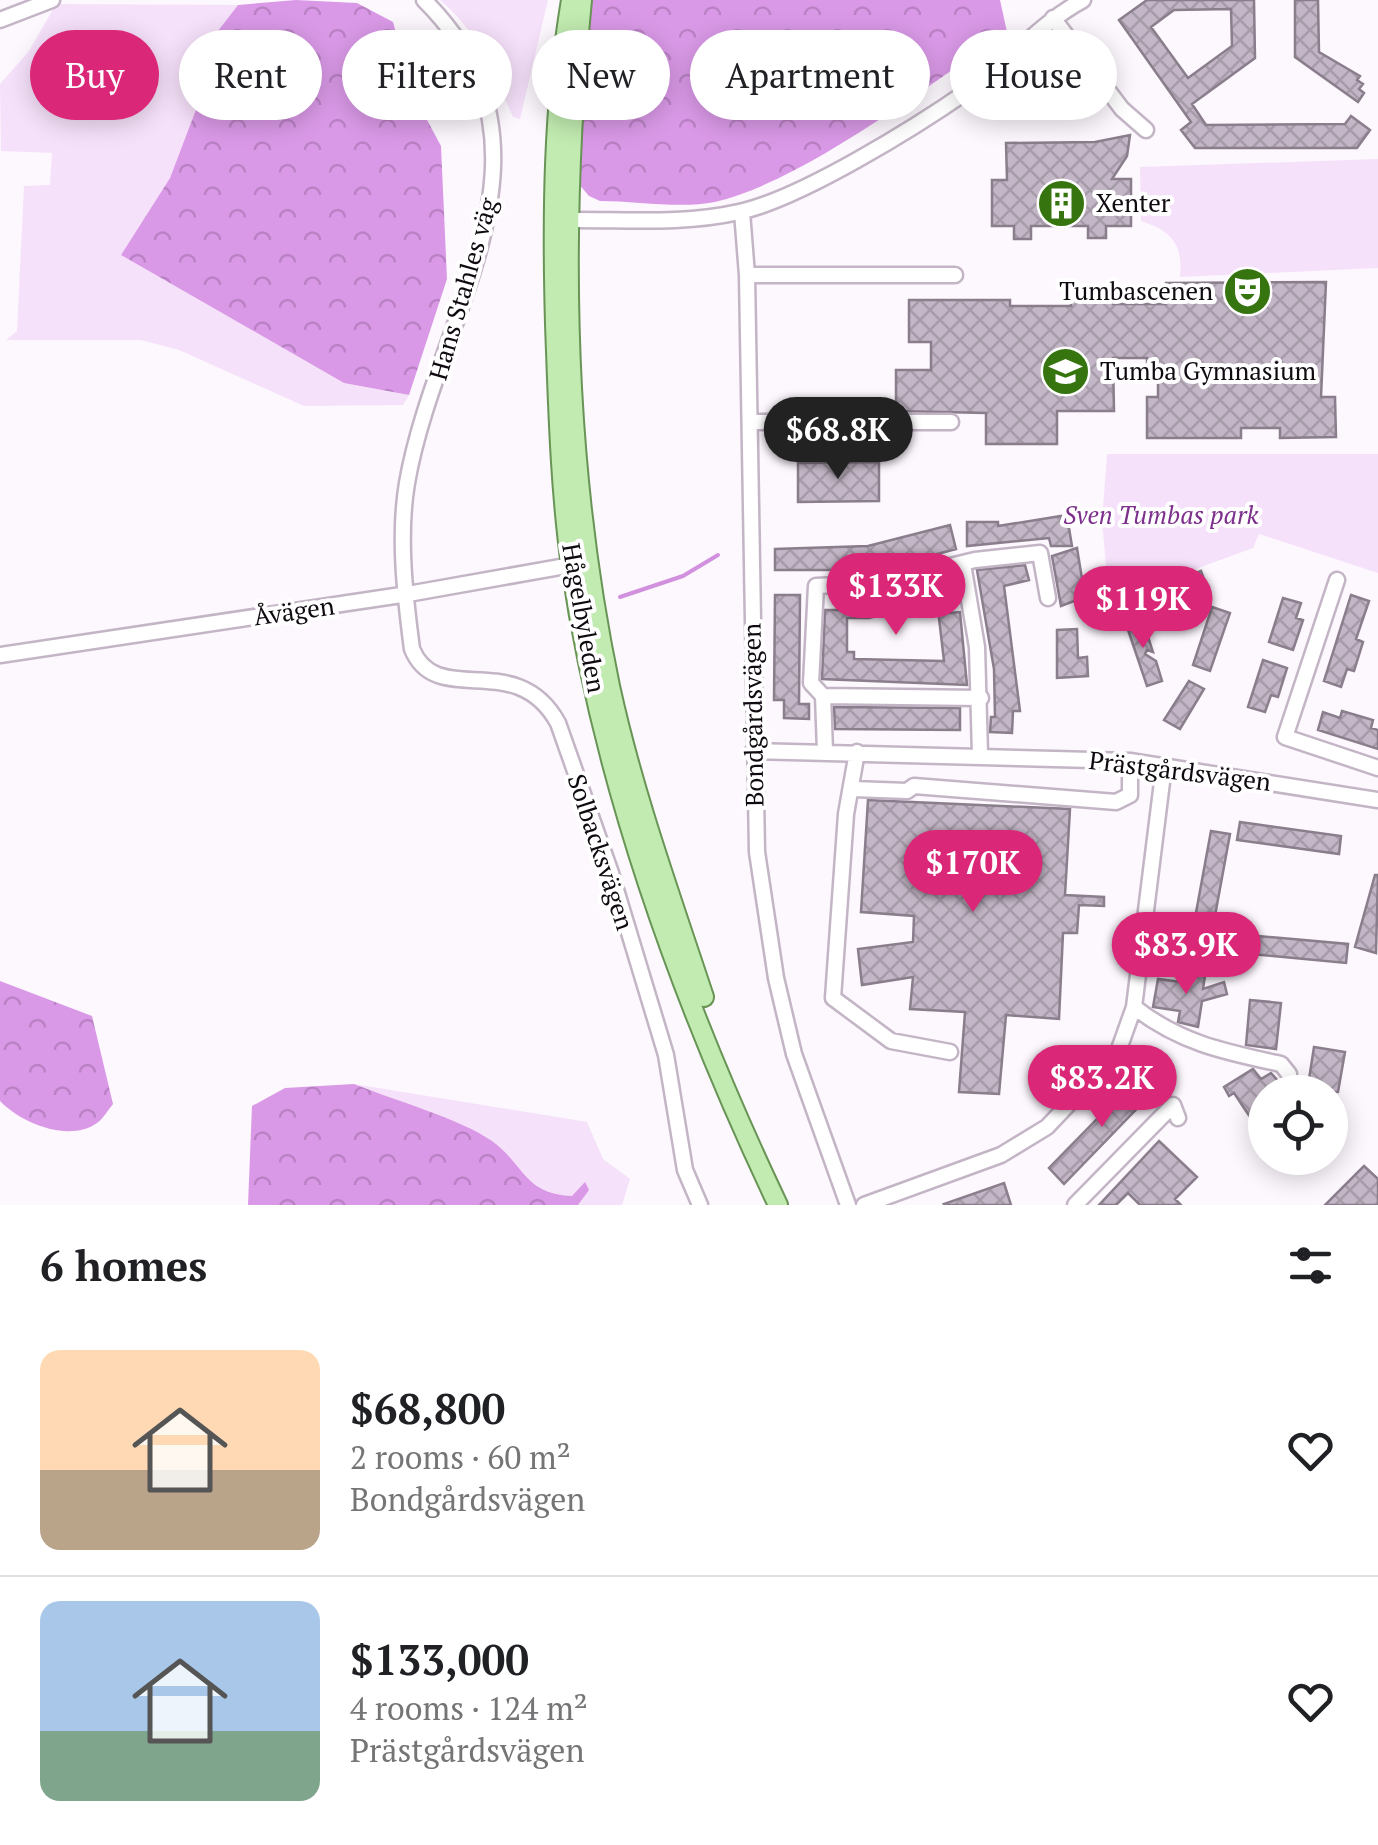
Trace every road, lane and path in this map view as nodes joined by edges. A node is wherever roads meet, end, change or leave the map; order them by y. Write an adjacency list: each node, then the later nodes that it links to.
1 (52, 0): 7 (street)
2 (424, 0): 18 (street, Hans Stahles väg)
3 (571, 0): 10 (main road, Hågelbyleden)
4 (582, 0): 10 (main road, Hågelbyleden)
5 (1084, 0): 6 (street)
6 (1053, 18): 8 (street); 9 (street)
7 (0, 20)
8 (1146, 130)
9 (742, 212): 10 (street); 12 (street, Bondgårdsvägen)
10 (560, 220): 15 (main road, Hågelbyleden)
11 (955, 275): 12 (street)
12 (747, 276): 13 (street, Bondgårdsvägen)
13 (750, 422): 14 (street); 23 (street, Bondgårdsvägen)
14 (950, 422)
15 (579, 563): 18 (street, Åvägen); 37 (main road, Hågelbyleden); 38 (main road, Hågelbyleden)
16 (963, 564): 19 (street); 21 (street); 22 (street)
17 (1337, 580): 29 (street)
18 (408, 594): 20 (street, Åvägen); 36 (street, Solbacksvägen)
19 (1048, 598)
20 (0, 655)
21 (823, 696): 22 (street); 24 (street)
22 (981, 698): 26 (street)
23 (753, 751): 24 (street, Prästgårdsvägen); 39 (street, Bondgårdsvägen)
24 (825, 751): 25 (street, Prästgårdsvägen)
25 (857, 752): 26 (street, Prästgårdsvägen); 30 (street)
26 (980, 754): 27 (street, Prästgårdsvägen)
27 (1130, 761): 28 (street, Prästgårdsvägen); 30 (street)
28 (1164, 766): 31 (street, Prästgårdsvägen); 32 (street)
29 (1378, 768)
30 (854, 789): 33 (street)
31 (1378, 800)
32 (1134, 1007): 34 (street); 40 (street)
33 (950, 1052)
34 (1290, 1074)
35 (1178, 1118): 41 (street)
36 (700, 1205)
37 (778, 1205)
38 (790, 1205)
39 (848, 1205)
40 (864, 1205)
41 (1075, 1205)

